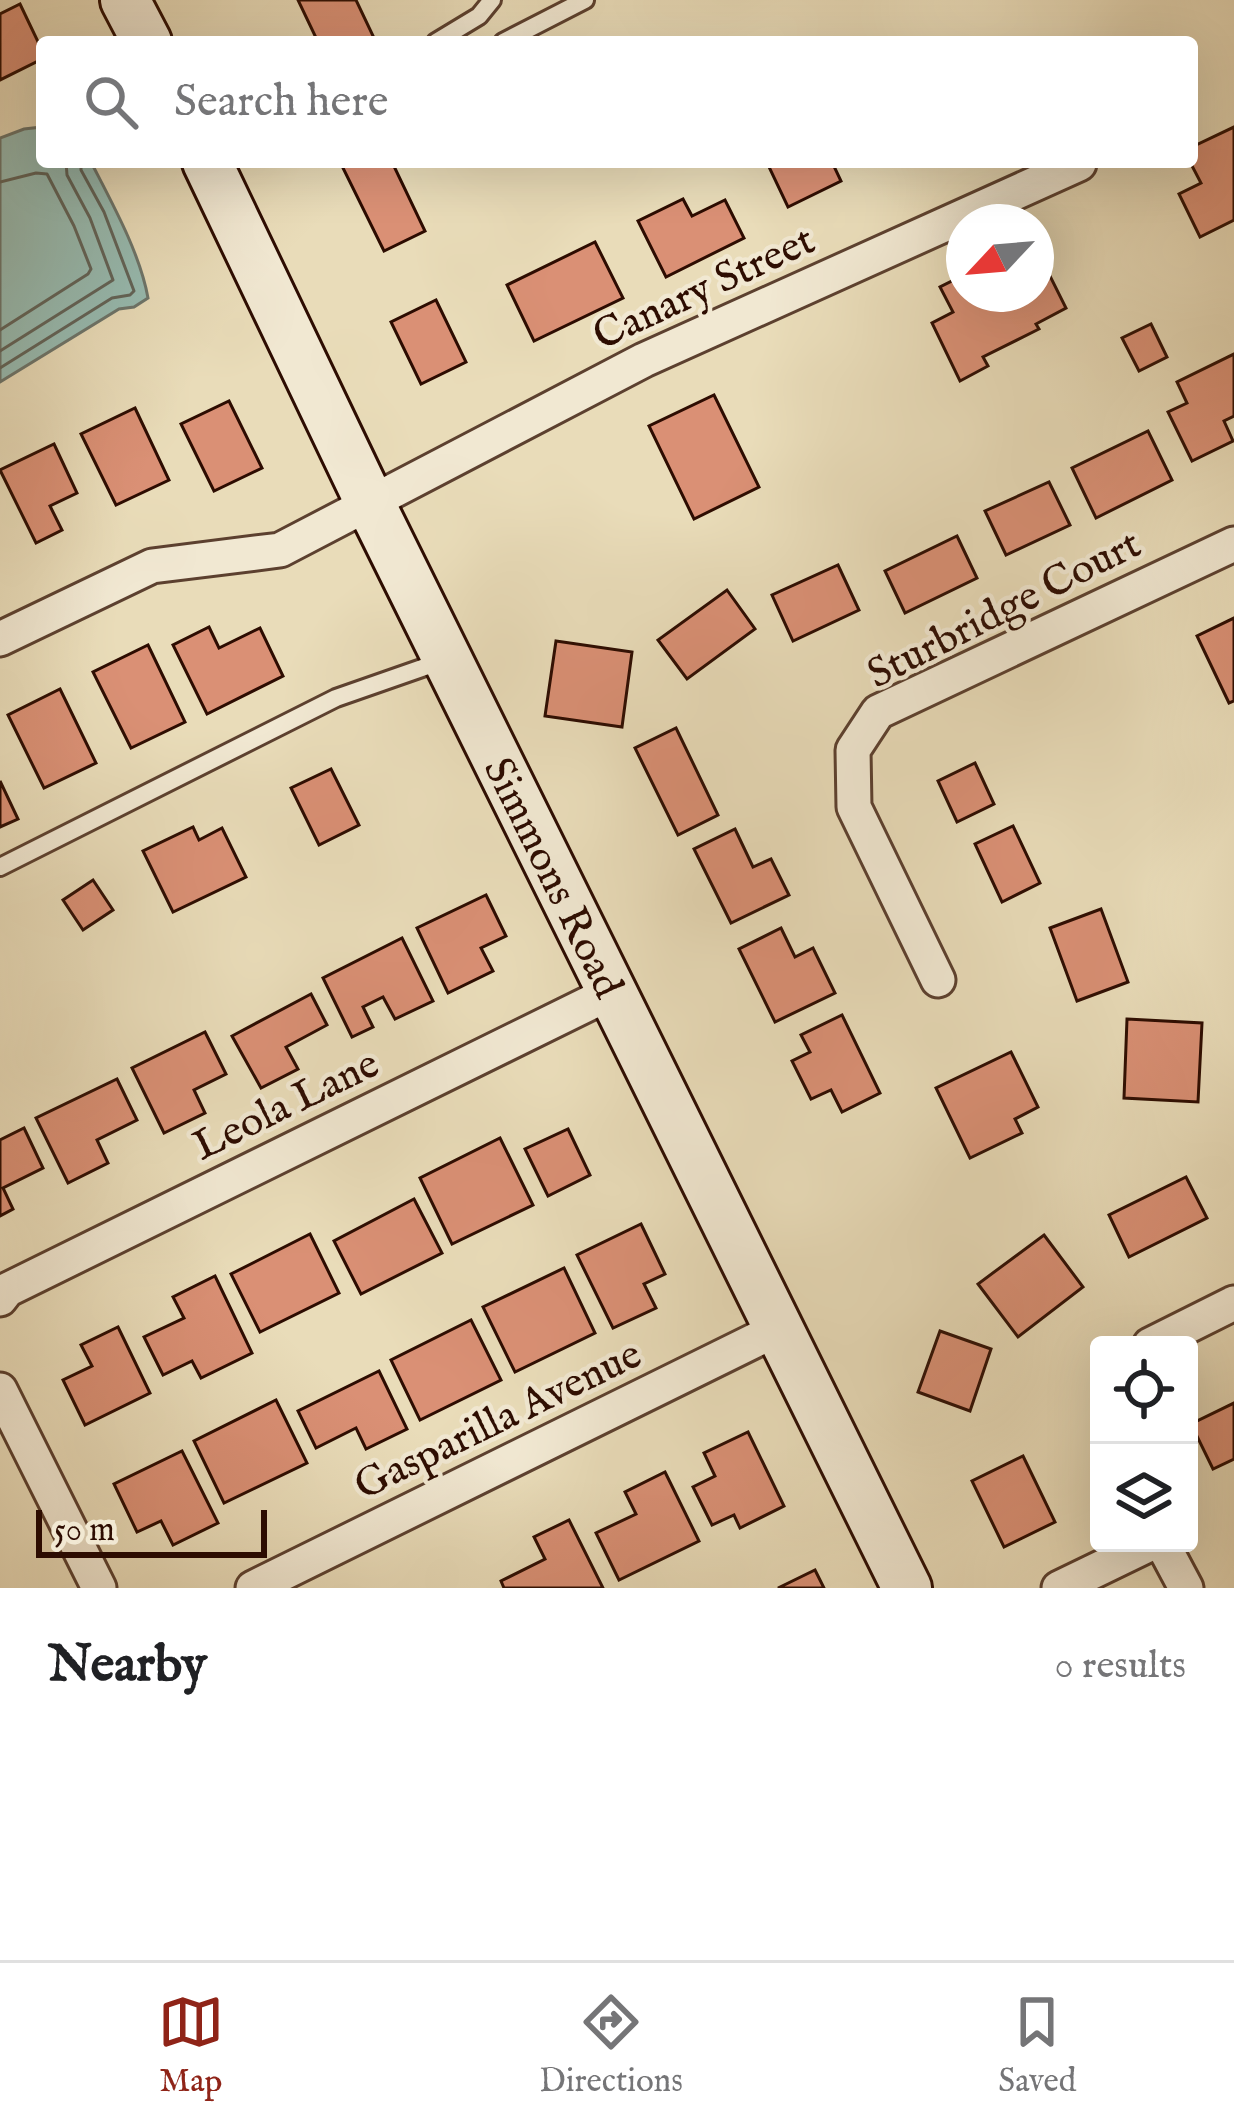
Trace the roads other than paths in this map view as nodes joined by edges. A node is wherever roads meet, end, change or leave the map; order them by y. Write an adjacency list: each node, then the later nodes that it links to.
1 (125, 0): 6 (street)
2 (492, 0): 7 (lane)
3 (540, 0): 5 (lane)
4 (585, 0): 5 (lane)
5 (548, 19): 8 (lane)
6 (143, 36)
7 (446, 36)
8 (514, 36)
9 (212, 168): 11 (street, Simmons Road)
10 (1070, 168): 11 (street, Canary Street)
11 (369, 501): 13 (street, Canary Street); 14 (street, Simmons Road)
12 (1234, 544): 16 (street, Sturbridge Court)
13 (0, 639)
14 (448, 659): 15 (lane); 17 (street, Simmons Road)
15 (0, 867)
16 (938, 980)
17 (614, 991): 18 (street, Leola Lane); 20 (street, Simmons Road)
18 (0, 1299)
19 (1234, 1303): 21 (street)
20 (780, 1328): 27 (street, Gasparilla Avenue); 28 (street, Simmons Road)
21 (1168, 1336)
22 (0, 1390): 26 (street)
23 (1133, 1552): 29 (street)
24 (1165, 1552): 25 (street)
25 (1176, 1585)
26 (98, 1588)
27 (254, 1588)
28 (907, 1588)
29 (1059, 1588)

